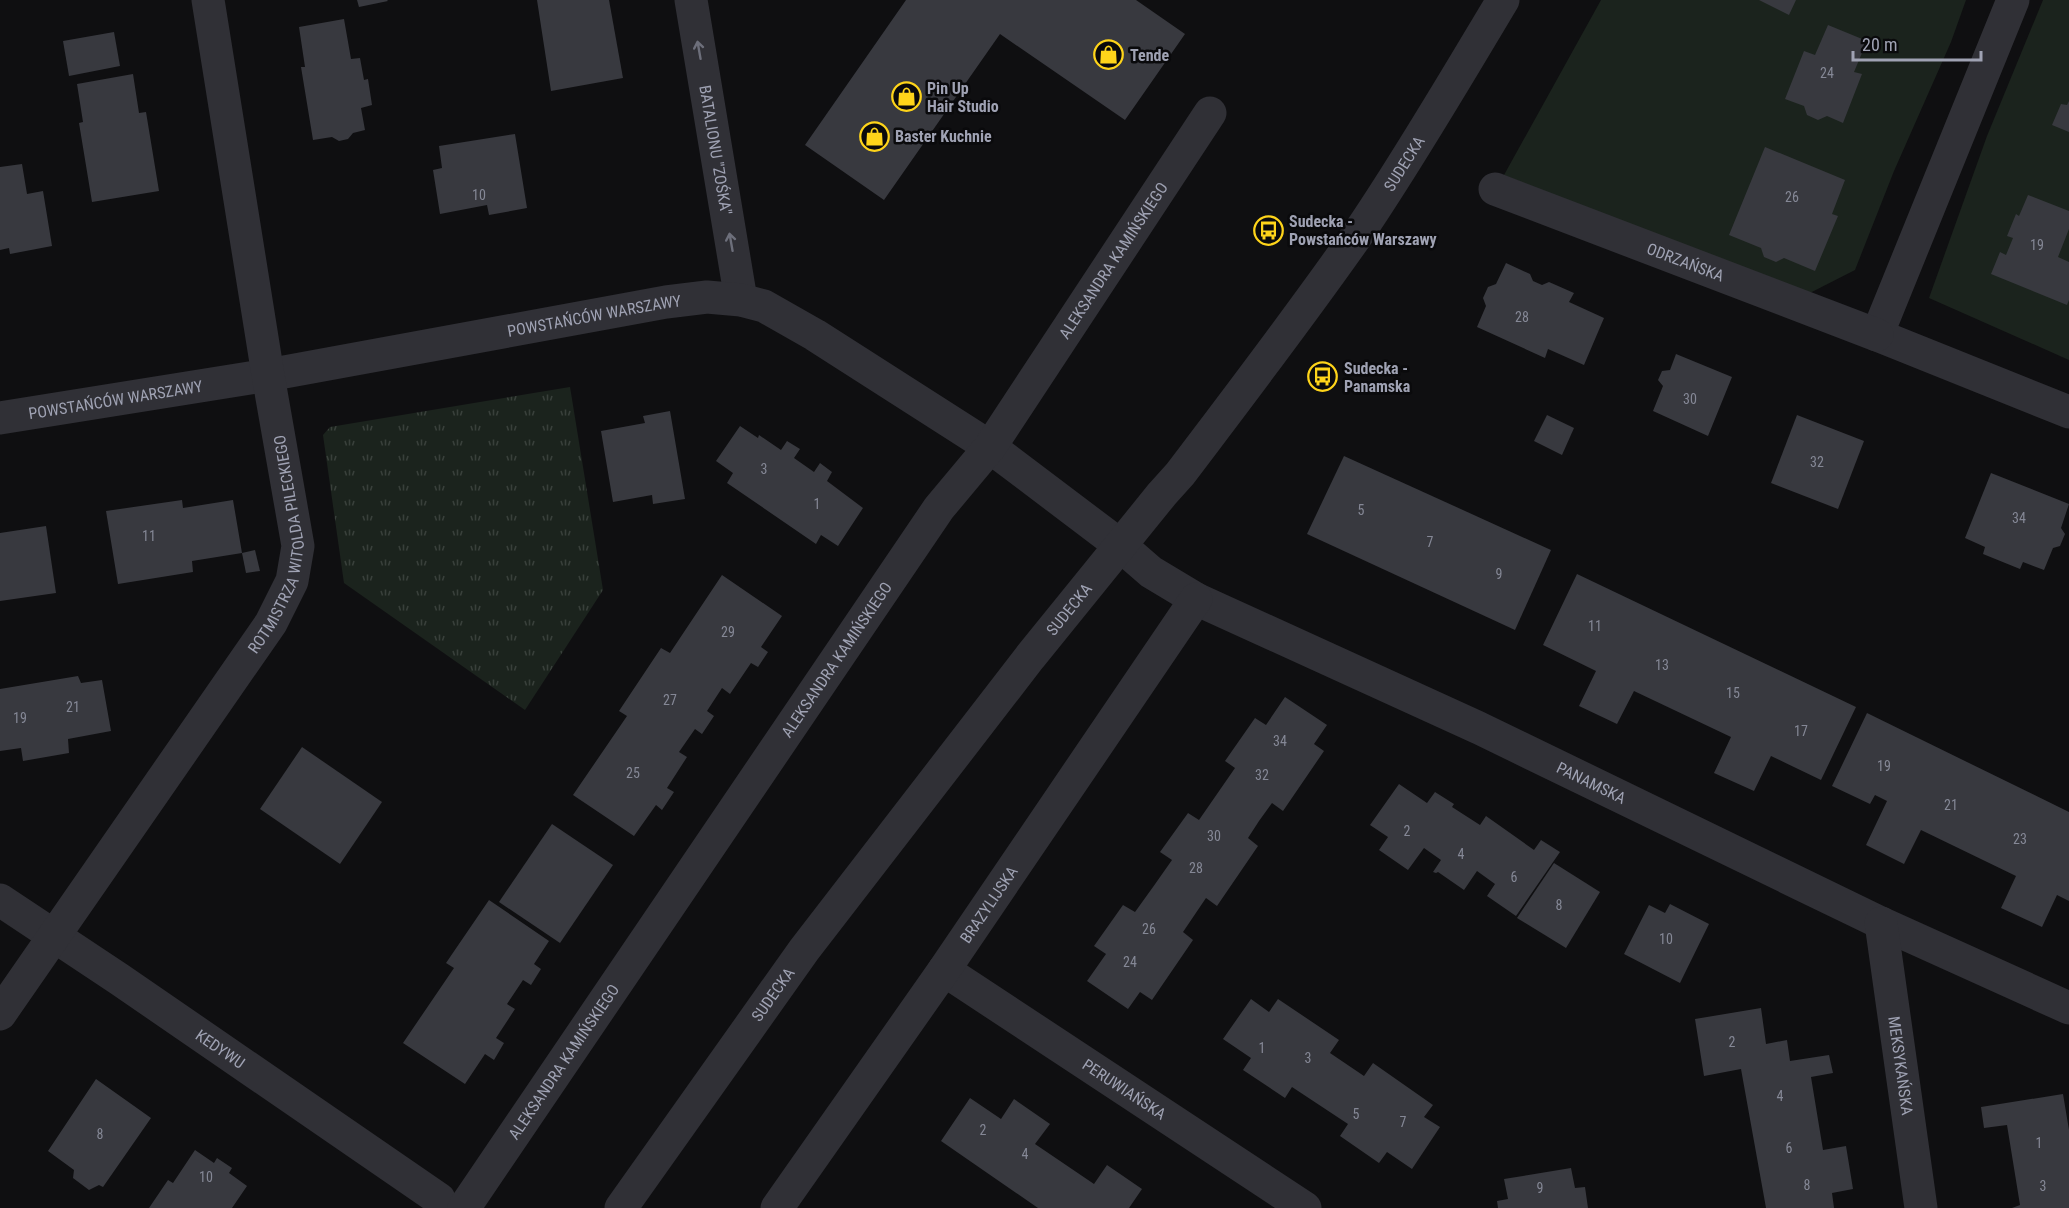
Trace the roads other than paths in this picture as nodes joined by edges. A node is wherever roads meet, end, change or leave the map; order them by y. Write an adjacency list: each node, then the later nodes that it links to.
1 (208, 0): 9 (street, ROTMISTRZA WITOLDA PILECKIEGO)
2 (691, 0): 7 (street, BATALIONU "ZOŚKA", one-way to 2)
3 (1503, 0): 13 (street, SUDECKA)
4 (2013, 0): 8 (street)
5 (1210, 113): 12 (street, ALEKSANDRA KAMIŃSKIEGO)
6 (1495, 189): 8 (street, ODRZAŃSKA)
7 (741, 300): 9 (street, POWSTAŃCÓW WARSZAWY); 12 (street, POWSTAŃCÓW WARSZAWY)
8 (1877, 335): 10 (street, ODRZAŃSKA)
9 (268, 375): 11 (street, POWSTAŃCÓW WARSZAWY); 17 (street, ROTMISTRZA WITOLDA PILECKIEGO)
10 (2069, 412)
11 (0, 418)
12 (990, 447): 13 (street, POWSTAŃCÓW WARSZAWY); 21 (street, ALEKSANDRA KAMIŃSKIEGO)
13 (1121, 546): 14 (street, PANAMSKA); 22 (street, SUDECKA)
14 (1196, 598): 16 (street, PANAMSKA); 18 (street, BRAZYLIJSKA)
15 (0, 900): 17 (street, KEDYWU)
16 (1881, 923): 19 (street, PANAMSKA); 25 (street, MEKSYKAŃSKA)
17 (53, 936): 20 (street, ROTMISTRZA WITOLDA PILECKIEGO); 21 (street, KEDYWU)
18 (944, 970): 23 (street, BRAZYLIJSKA); 24 (street, PERUWIAŃSKA)
19 (2069, 1008)
20 (0, 1014)
21 (447, 1206)
22 (621, 1208)
23 (777, 1208)
24 (1305, 1208)
25 (1921, 1208)

